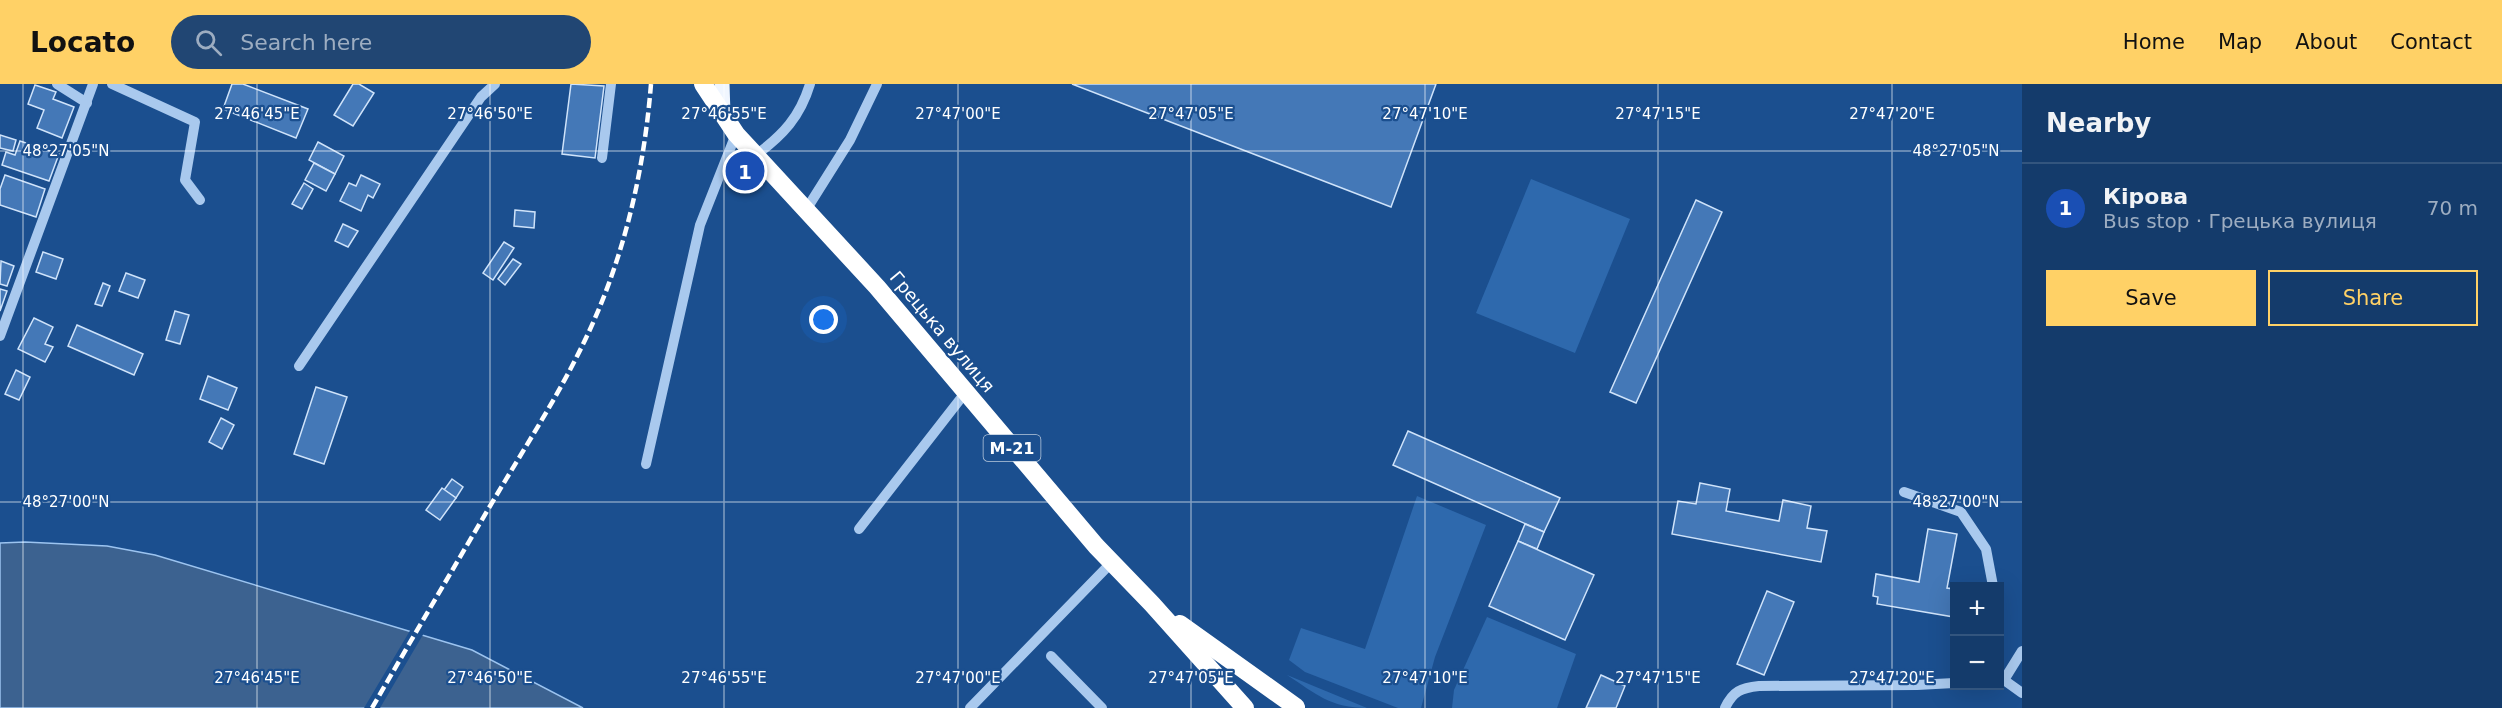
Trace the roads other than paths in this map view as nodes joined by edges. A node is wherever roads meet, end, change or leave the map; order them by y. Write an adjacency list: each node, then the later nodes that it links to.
1 (57, 84): 10 (street)
2 (93, 84): 10 (street)
3 (112, 84): 15 (street)
4 (495, 84): 18 (street)
5 (611, 84): 14 (street)
6 (704, 84): 11 (highway, Грецька вулиця / М-21)
7 (722, 84): 11 (main road)
8 (810, 84): 13 (street)
9 (877, 84): 16 (street)
10 (87, 103): 17 (street)
11 (723, 114): 12 (highway, Грецька вулиця / М-21)
12 (736, 134): 13 (highway, Грецька вулиця / М-21); 20 (street)
13 (756, 155): 16 (highway, Грецька вулиця / М-21)
14 (602, 158)
15 (200, 200)
16 (806, 210): 19 (highway, Грецька вулиця / М-21)
17 (0, 336)
18 (299, 366)
19 (965, 393): 22 (street); 23 (highway, Грецька вулиця / М-21)
20 (646, 464)
21 (1904, 492): 24 (street)
22 (859, 529)
23 (1112, 562): 25 (highway, Грецька вулиця / М-21); 32 (street)
24 (1992, 582)
25 (1152, 604): 34 (highway, Грецька вулиця / М-21); 35 (highway, Грецька вулиця / М-21)
26 (2022, 651): 28 (street)
27 (1051, 656): 33 (street)
28 (2004, 673)
29 (2004, 679): 31 (street)
30 (1950, 682): 36 (street)
31 (2022, 693)
32 (970, 708)
33 (1102, 708)
34 (1245, 708)
35 (1301, 708)
36 (1725, 708)

